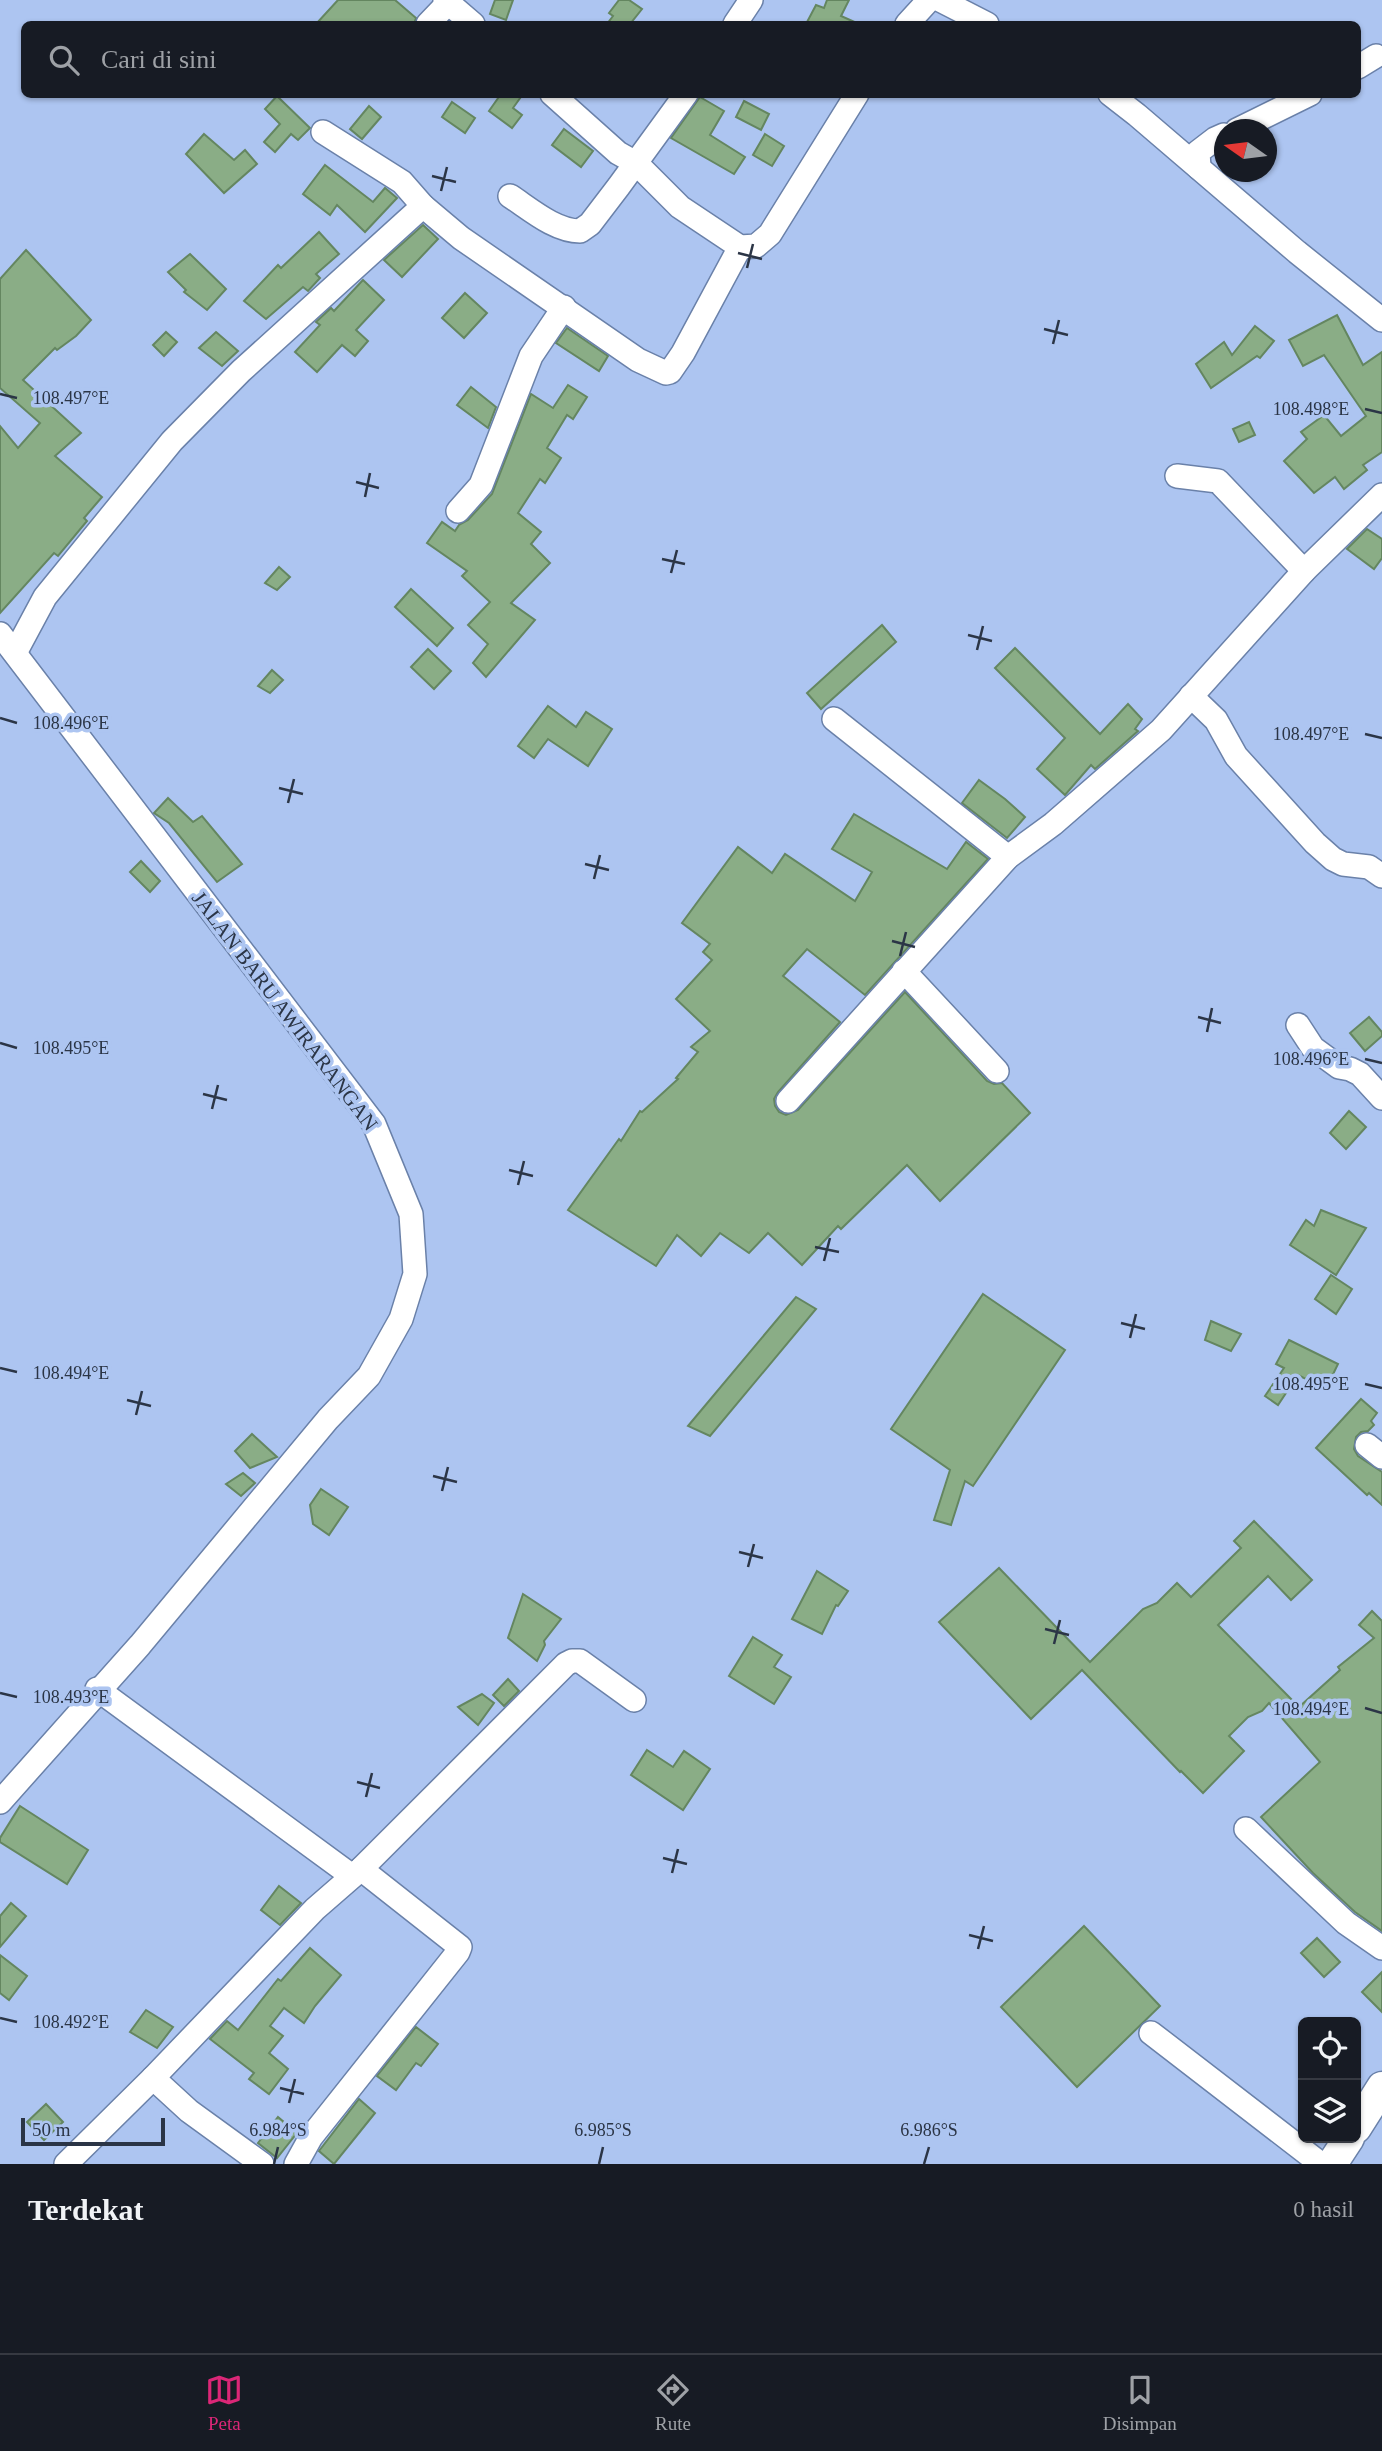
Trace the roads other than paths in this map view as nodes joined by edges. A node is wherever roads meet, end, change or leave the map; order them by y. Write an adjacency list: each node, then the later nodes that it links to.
1 (751, 0): 7 (street)
2 (929, 0): 8 (street)
3 (940, 0): 9 (street)
4 (446, 1): 5 (street); 6 (street)
5 (430, 21)
6 (469, 21)
7 (737, 21)
8 (910, 21)
9 (981, 21)
10 (556, 98): 18 (street)
11 (683, 98): 18 (street)
12 (855, 98): 22 (street)
13 (1116, 98): 19 (street)
14 (1302, 98): 15 (street)
15 (1259, 119)
16 (324, 132): 21 (street)
17 (1214, 140): 19 (street)
18 (636, 163): 20 (street); 22 (street)
19 (1199, 167): 24 (street)
20 (510, 195)
21 (424, 206): 23 (street); 30 (street)
22 (740, 247): 23 (street)
23 (564, 307): 27 (street)
24 (1382, 320)
25 (1177, 476): 28 (street)
26 (1382, 495): 28 (street)
27 (458, 511)
28 (1304, 570): 31 (street)
29 (0, 634): 30 (street, JALAN BARU AWIRARANGAN)
30 (15, 653): 40 (street, JALAN BARU AWIRARANGAN)
31 (1191, 696): 33 (street); 34 (street)
32 (834, 719): 33 (street)
33 (1008, 857): 35 (street)
34 (1382, 876)
35 (904, 971): 37 (street); 39 (street)
36 (1298, 1026): 38 (street)
37 (997, 1071)
38 (1382, 1098)
39 (788, 1101)
40 (97, 1689): 42 (street, JALAN BARU AWIRARANGAN); 44 (street)
41 (634, 1700): 44 (street)
42 (0, 1801)
43 (1247, 1829): 45 (street)
44 (356, 1873): 47 (street); 53 (street)
45 (1382, 1948)
46 (1151, 2033): 54 (street)
47 (153, 2078): 51 (street); 52 (street)
48 (1382, 2087): 49 (main road)
49 (1361, 2120)
50 (1346, 2143): 55 (main road)
51 (66, 2164)
52 (262, 2164)
53 (296, 2164)
54 (1321, 2164)
55 (1332, 2164)

